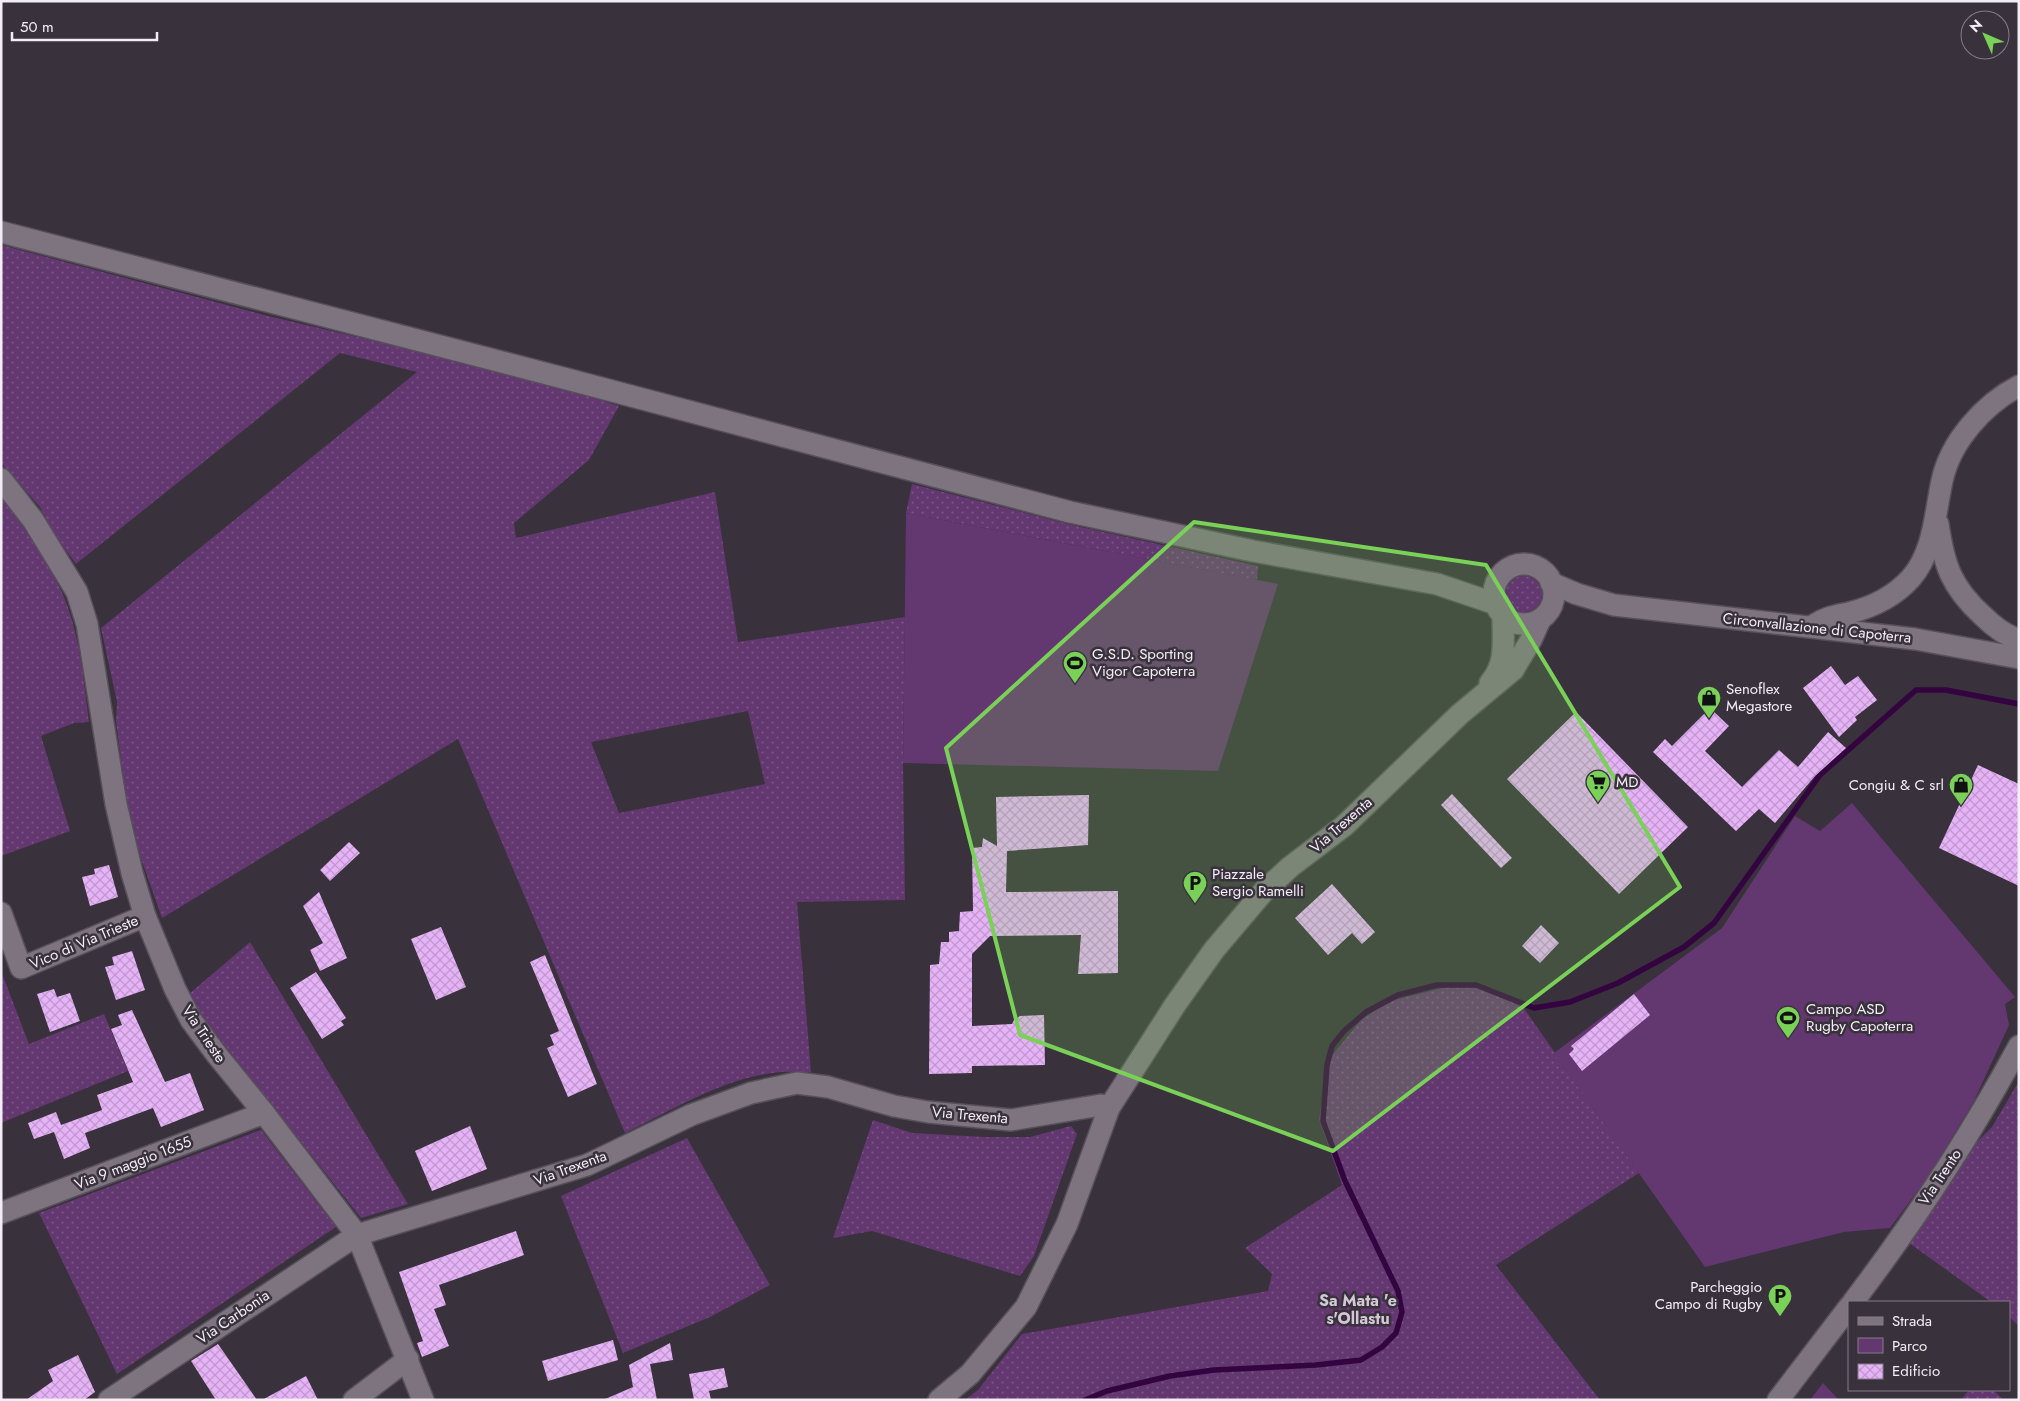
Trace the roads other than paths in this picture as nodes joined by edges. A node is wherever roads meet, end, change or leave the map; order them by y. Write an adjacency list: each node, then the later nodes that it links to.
1 (1, 232): 7 (street)
2 (2019, 386): 4 (street)
3 (1, 479): 16 (street, Via Trieste)
4 (1936, 512): 11 (street); 12 (street)
5 (1500, 576): 6 (street); 7 (street); 9 (street)
6 (1551, 583): 8 (street); 10 (street)
7 (1437, 584): 9 (street)
8 (1614, 606): 10 (street); 11 (street, Circonvallazione di Capoterra)
9 (1500, 610): 10 (street); 14 (street)
10 (1543, 617): 14 (street)
11 (1811, 626): 13 (street, Circonvallazione di Capoterra)
12 (2019, 640)
13 (2019, 658)
14 (1482, 693): 20 (street, Via Trexenta)
15 (1, 913): 16 (street, Vico di Via Trieste)
16 (145, 916): 21 (street, Via Trieste)
17 (2019, 1046): 19 (street, Via Trento)
18 (2019, 1068): 19 (street)
19 (1995, 1091): 24 (street, Via Trento)
20 (1109, 1108): 23 (street, Via Trexenta); 30 (street)
21 (264, 1113): 22 (street, Via 9 maggio 1655); 23 (street, Via Trieste)
22 (1, 1213)
23 (357, 1235): 26 (street, Via Trieste); 27 (street, Via Carbonia)
24 (1854, 1301)
25 (1848, 1308): 31 (street)
26 (408, 1359): 28 (street); 29 (street, Via Trieste)
27 (115, 1398)
28 (354, 1400)
29 (423, 1400)
30 (939, 1400)
31 (1778, 1400)

